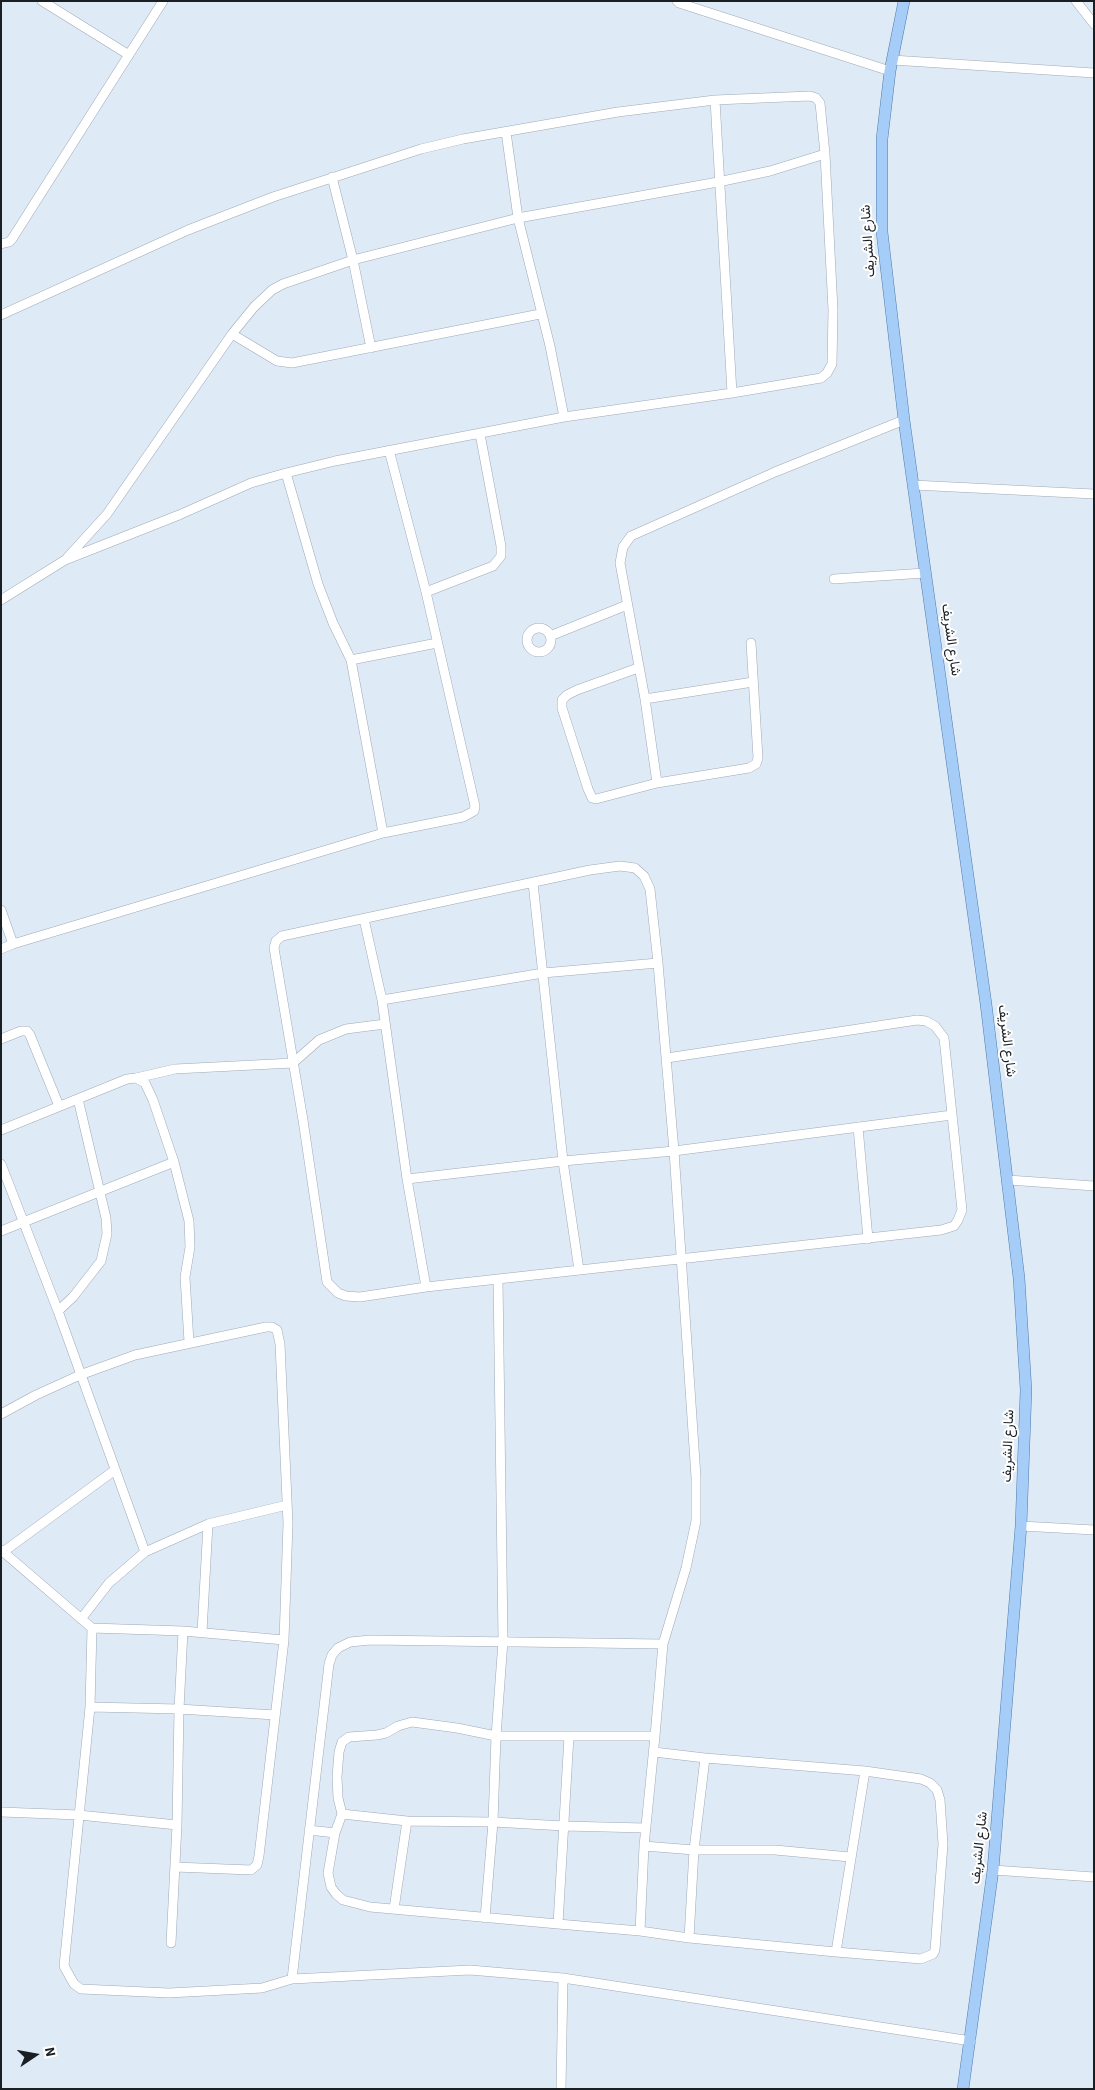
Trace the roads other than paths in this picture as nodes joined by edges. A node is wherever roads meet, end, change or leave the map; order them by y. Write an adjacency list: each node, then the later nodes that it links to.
1 (42, 1): 7 (street)
2 (163, 1): 7 (street)
3 (677, 1): 9 (street)
4 (904, 1): 8 (main road, شارع الشريف)
5 (1076, 1): 6 (street)
6 (1094, 24)
7 (129, 55): 17 (street)
8 (892, 60): 9 (main road, شارع الشريف); 10 (street)
9 (890, 71): 25 (main road, شارع الشريف)
10 (1094, 73)
11 (715, 100): 12 (street); 13 (street); 15 (street)
12 (506, 132): 14 (street); 16 (street)
13 (825, 154): 15 (street); 23 (street)
14 (332, 177): 18 (street); 20 (street)
15 (718, 182): 16 (street); 23 (street)
16 (518, 218): 18 (street); 19 (street)
17 (1, 244)
18 (353, 260): 21 (street); 22 (street)
19 (540, 314): 22 (street); 24 (street)
20 (1, 316)
21 (232, 334): 22 (street); 31 (street)
22 (371, 348)
23 (732, 393): 24 (street)
24 (564, 417): 26 (street)
25 (904, 420): 29 (main road, شارع الشريف); 36 (street)
26 (480, 434): 27 (street); 34 (street)
27 (389, 450): 28 (street); 34 (street)
28 (286, 473): 31 (street); 40 (street)
29 (913, 485): 30 (street); 32 (main road, شارع الشريف)
30 (1094, 494)
31 (65, 560): 35 (street)
32 (925, 573): 33 (street); 69 (main road, شارع الشريف)
33 (834, 579)
34 (426, 592): 38 (street)
35 (1, 600)
36 (627, 606): 37 (street); 41 (street)
37 (550, 636)
38 (437, 643): 40 (street); 45 (street)
39 (751, 643): 42 (street)
40 (351, 660): 45 (street)
41 (638, 668): 43 (street); 44 (street)
42 (753, 682): 43 (street); 44 (street)
43 (645, 699): 44 (street)
44 (657, 783)
45 (383, 833): 49 (street)
46 (533, 883): 48 (street); 51 (street); 52 (street)
47 (1, 910): 49 (street)
48 (364, 919): 53 (street); 57 (street)
49 (13, 944): 50 (street)
50 (1, 949)
51 (658, 962): 52 (street); 56 (street)
52 (543, 972): 53 (street); 65 (street)
53 (382, 1000): 54 (street)
54 (385, 1024): 57 (street); 68 (street)
55 (1, 1039): 60 (street)
56 (666, 1058): 61 (street); 64 (street)
57 (293, 1063): 58 (street); 78 (street)
58 (136, 1078): 59 (street); 66 (street)
59 (78, 1099): 60 (street); 71 (street)
60 (59, 1106): 63 (street)
61 (952, 1115): 62 (street); 74 (street)
62 (858, 1127): 64 (street); 74 (street)
63 (1, 1130)
64 (674, 1151): 65 (street); 75 (street)
65 (563, 1161): 68 (street); 76 (street)
66 (174, 1162): 71 (street); 80 (street)
67 (1, 1164): 72 (street)
68 (407, 1179): 78 (street)
69 (1008, 1180): 70 (street); 86 (main road, شارع الشريف)
70 (1094, 1186)
71 (100, 1192): 72 (street); 79 (street)
72 (24, 1222): 73 (street); 79 (street)
73 (1, 1232)
74 (868, 1239): 75 (street)
75 (681, 1259): 76 (street); 96 (street)
76 (579, 1270): 77 (street)
77 (498, 1279): 78 (street); 95 (street)
78 (426, 1287)
79 (58, 1311): 81 (street)
80 (189, 1342): 81 (street); 84 (street)
81 (80, 1375): 82 (street); 83 (street)
82 (1, 1414)
83 (115, 1470): 88 (street); 89 (street)
84 (287, 1505): 85 (street); 94 (street)
85 (208, 1524): 89 (street); 93 (street)
86 (1022, 1526): 87 (street); 120 (main road, شارع الشريف)
87 (1094, 1530)
88 (2, 1551): 90 (street)
89 (145, 1552): 90 (street)
90 (81, 1618): 91 (street)
91 (92, 1628): 92 (street); 97 (street)
92 (183, 1630): 93 (street); 98 (street)
93 (202, 1632): 94 (street)
94 (284, 1640): 99 (street)
95 (504, 1641): 96 (street); 100 (street); 114 (street)
96 (663, 1644): 102 (street)
97 (90, 1707): 98 (street); 108 (street)
98 (179, 1709): 99 (street); 111 (street)
99 (275, 1715): 119 (street)
100 (496, 1736): 101 (street); 107 (street); 110 (street)
101 (570, 1736): 102 (street); 112 (street)
102 (655, 1736): 103 (street)
103 (654, 1752): 104 (street); 113 (street)
104 (705, 1758): 105 (street); 117 (street)
105 (865, 1771): 118 (street); 128 (street)
106 (1, 1812): 108 (street)
107 (342, 1814): 109 (street); 115 (street)
108 (79, 1815): 111 (street); 130 (street)
109 (407, 1820): 110 (street); 122 (street)
110 (493, 1822): 112 (street); 123 (street)
111 (177, 1825): 119 (street)
112 (564, 1826): 113 (street); 124 (street)
113 (645, 1828): 116 (street)
114 (309, 1830): 115 (street); 130 (street)
115 (335, 1833): 122 (street)
116 (644, 1846): 117 (street); 125 (street)
117 (694, 1850): 118 (street); 126 (street)
118 (850, 1857): 128 (street)
119 (175, 1867): 127 (street)
120 (994, 1870): 121 (street); 131 (main road, شارع الشريف)
121 (1094, 1877)
122 (394, 1909): 123 (street)
123 (485, 1918): 124 (street)
124 (558, 1924): 125 (street)
125 (640, 1931): 126 (street)
126 (688, 1938): 128 (street)
127 (170, 1943)
128 (836, 1952)
129 (563, 1978): 130 (street); 131 (street); 132 (street)
130 (292, 1979)
131 (971, 2040): 133 (main road, شارع الشريف)
132 (561, 2089)
133 (963, 2089)

